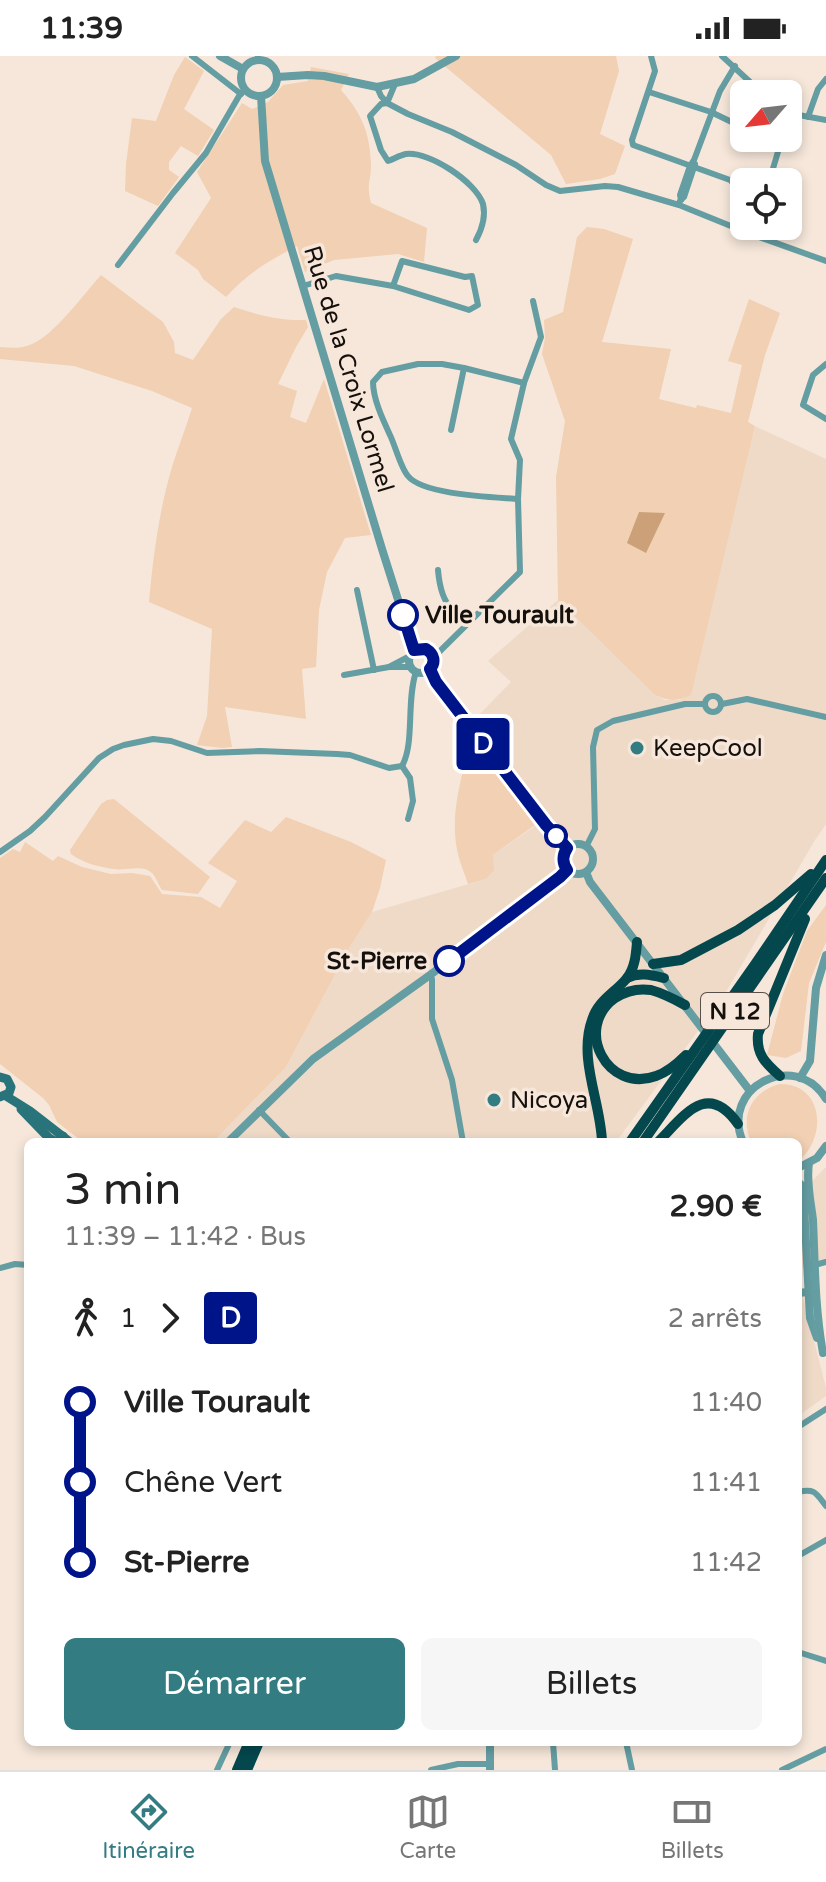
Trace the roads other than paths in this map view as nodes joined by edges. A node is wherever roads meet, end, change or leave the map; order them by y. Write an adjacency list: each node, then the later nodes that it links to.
1 (192, 56): 14 (street)
2 (220, 56): 8 (street)
3 (456, 56): 12 (street)
4 (651, 56): 15 (street)
5 (722, 56): 7 (street)
6 (258, 58): 8 (street); 9 (street)
7 (735, 66): 11 (street); 18 (street)
8 (243, 69): 14 (street)
9 (277, 77): 13 (street); 16 (street)
10 (826, 79): 20 (street)
11 (749, 80)
12 (395, 84): 13 (street); 17 (street)
13 (377, 87): 17 (street)
14 (243, 92): 16 (street); 28 (street)
15 (649, 92): 18 (street); 23 (street)
16 (261, 96): 29 (street, Rue de la Croix Lormel)
17 (387, 103): 25 (street); 26 (street)
18 (711, 112): 22 (street); 23 (street)
19 (802, 116): 20 (street)
20 (808, 117): 21 (street)
21 (826, 120)
22 (730, 121)
23 (693, 164): 24 (street); 25 (street)
24 (730, 180)
25 (680, 202): 27 (street)
26 (476, 240)
27 (826, 261)
28 (118, 265)
29 (303, 286): 30 (street); 41 (street, Rue de la Croix Lormel)
30 (393, 286): 30 (street)
31 (533, 301): 34 (street)
32 (826, 364): 35 (street)
33 (464, 368): 34 (street); 36 (street); 37 (street)
34 (524, 383): 37 (street)
35 (826, 419)
36 (451, 430)
37 (518, 499): 40 (street)
38 (438, 570): 40 (street)
39 (357, 590): 45 (street)
40 (472, 619): 42 (street)
41 (412, 653): 42 (street); 43 (street); 46 (street)
42 (433, 658): 44 (street)
43 (389, 667): 45 (street); 46 (street)
44 (430, 669): 46 (street); 54 (street)
45 (374, 670): 47 (street)
46 (414, 670): 51 (street)
47 (344, 675)
48 (705, 704): 49 (street); 49 (street); 53 (street)
49 (722, 704): 50 (street)
50 (826, 717)
51 (402, 766): 52 (street); 55 (street)
52 (408, 819)
53 (587, 844): 54 (street); 58 (street)
54 (567, 848): 57 (street)
55 (0, 852)
56 (825, 861): 62 (highway); 67 (highway, N 12)
57 (567, 870): 58 (street); 63 (street)
58 (586, 872): 60 (street)
59 (826, 880): 68 (highway); 85 (highway, N 12)
60 (637, 942): 62 (street); 64 (highway)
61 (826, 955): 70 (street)
62 (653, 964): 65 (street)
63 (430, 975): 75 (street); 82 (street)
64 (627, 978): 65 (highway); 83 (highway)
65 (664, 978): 66 (street)
66 (688, 1009): 67 (highway); 71 (street)
67 (698, 1047): 84 (highway, N 12)
68 (780, 1076): 70 (street); 71 (street)
69 (0, 1077): 72 (main road)
70 (800, 1078): 73 (street)
71 (750, 1091): 77 (street)
72 (6, 1093): 74 (main road); 76 (main road)
73 (826, 1099)
74 (17, 1103): 76 (main road); 78 (main road)
75 (259, 1110): 80 (street); 81 (street)
76 (30, 1111): 79 (main road)
77 (738, 1124): 86 (highway); 87 (street)
78 (49, 1138)
79 (61, 1138)
80 (232, 1138)
81 (286, 1138)
82 (462, 1138)
83 (601, 1138)
84 (633, 1138)
85 (646, 1138)
86 (662, 1138)
87 (742, 1138)
88 (826, 1146): 89 (street)
89 (809, 1163): 90 (street); 95 (street)
90 (802, 1166)
91 (802, 1185): 92 (street)
92 (806, 1221): 95 (street); 97 (street)
93 (826, 1262): 95 (street)
94 (24, 1265): 96 (street)
95 (815, 1265): 97 (street); 99 (street)
96 (0, 1268)
97 (807, 1272): 98 (street); 99 (street)
98 (802, 1277)
99 (812, 1289): 100 (street); 101 (street); 101 (street)
100 (802, 1292)
101 (825, 1356)
102 (826, 1409): 103 (street)
103 (802, 1424)
104 (802, 1491): 105 (street)
105 (826, 1506)
106 (826, 1540): 107 (street)
107 (802, 1554)
108 (802, 1653): 109 (street)
109 (826, 1661)
110 (228, 1746): 118 (street)
111 (247, 1746): 119 (highway)
112 (257, 1746): 120 (highway)
113 (490, 1746): 117 (street)
114 (553, 1746): 122 (street)
115 (627, 1746): 123 (street)
116 (826, 1749): 124 (street)
117 (490, 1767): 121 (street)
118 (217, 1770)
119 (237, 1770)
120 (247, 1770)
121 (431, 1770)
122 (555, 1770)
123 (632, 1770)
124 (782, 1770)

